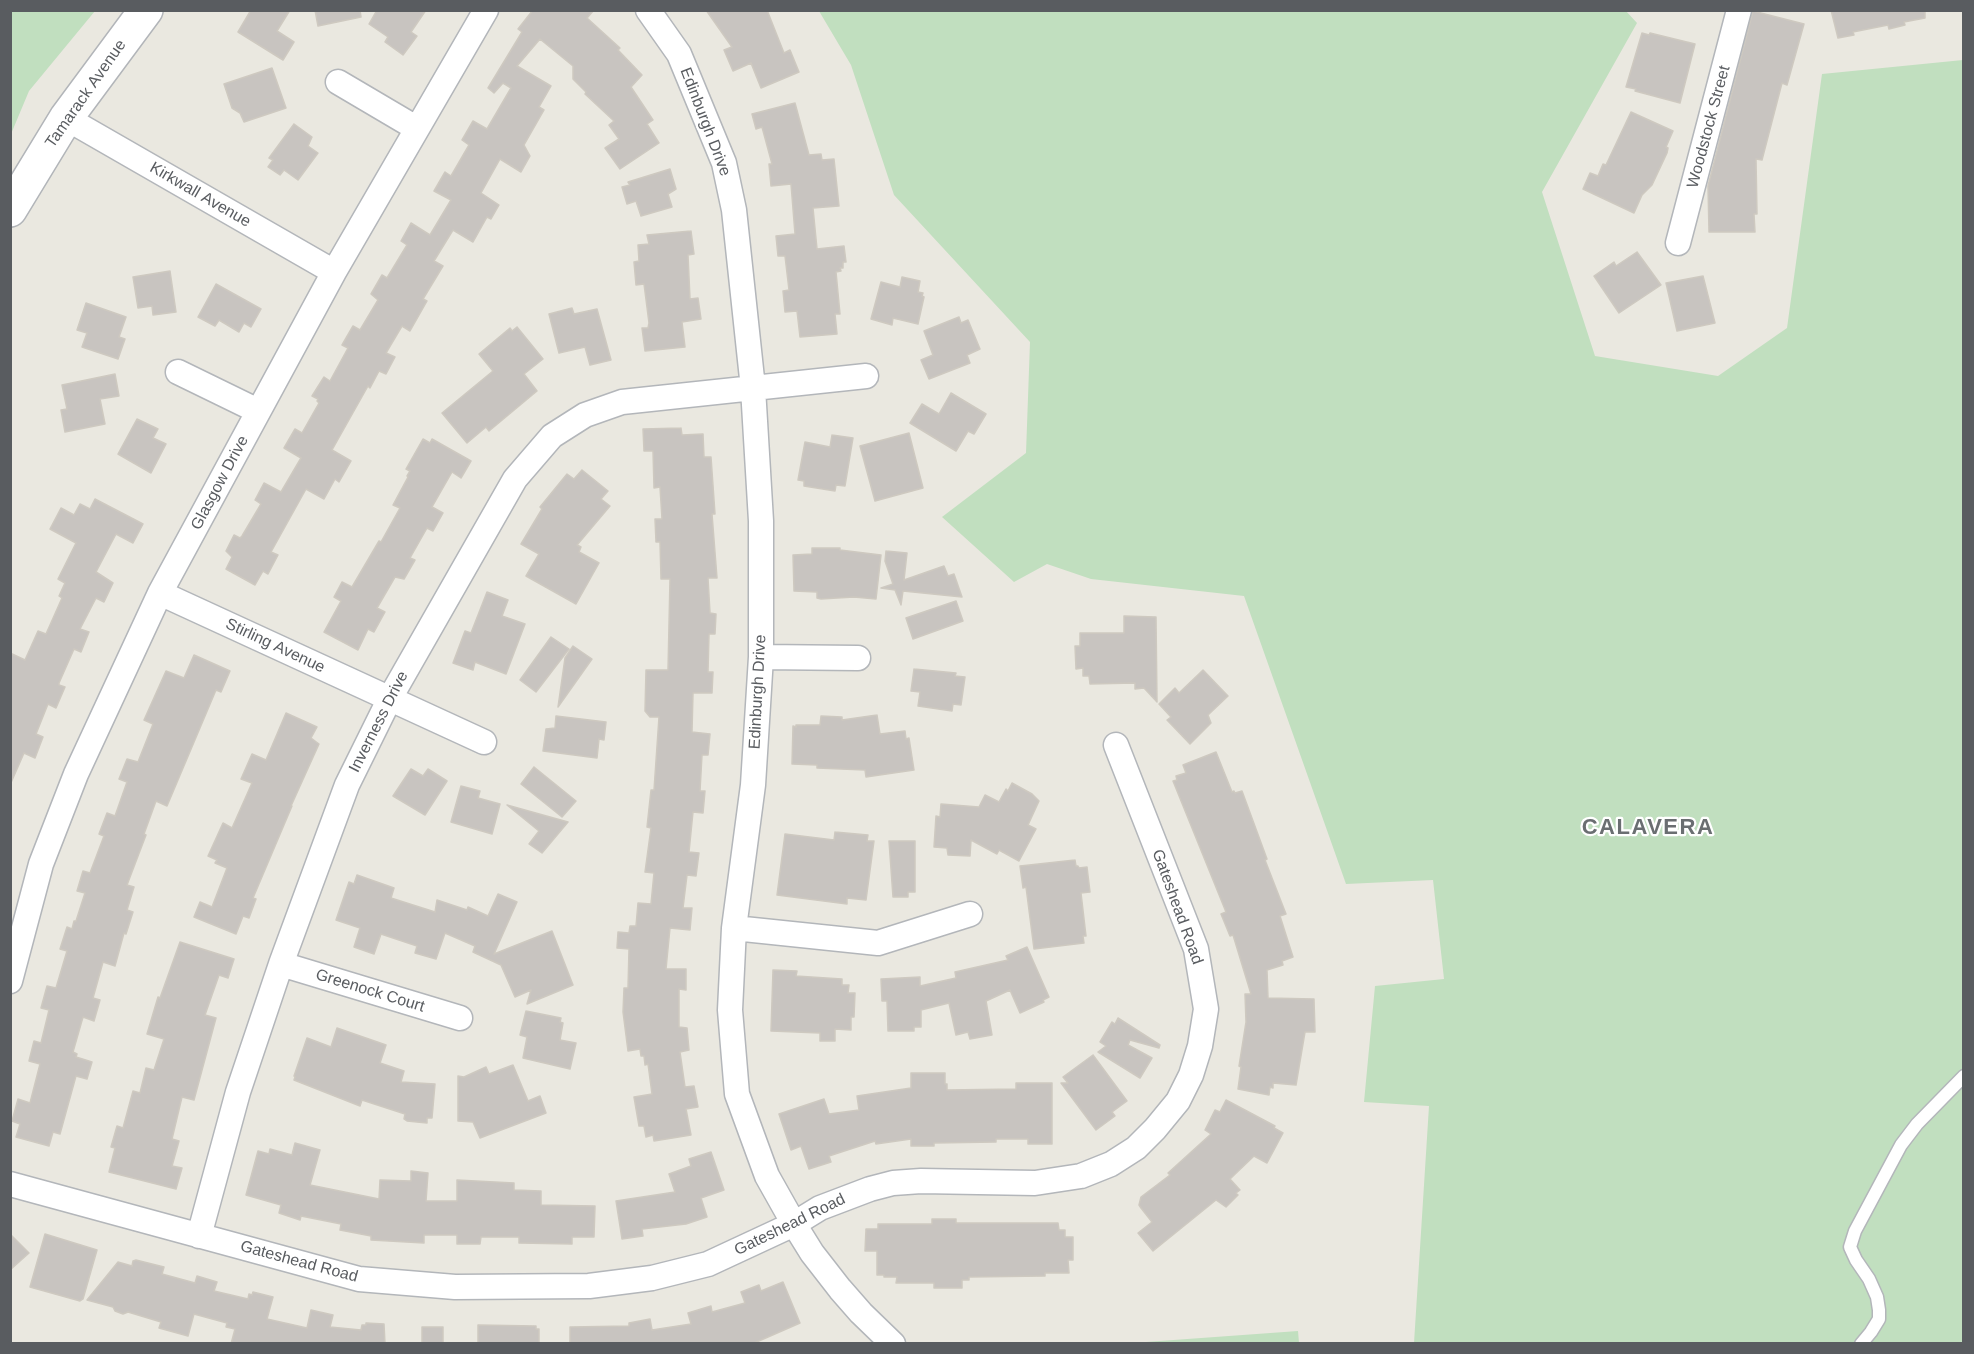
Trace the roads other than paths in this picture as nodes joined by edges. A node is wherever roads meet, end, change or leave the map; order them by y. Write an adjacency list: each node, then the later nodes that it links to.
1 (146, 10): 6 (main road, Tamarack Avenue)
2 (486, 10): 7 (street, Glasgow Drive)
3 (648, 10): 13 (street, Edinburgh Drive)
4 (1739, 10): 9 (street, Woodstock Street)
5 (338, 82): 7 (street)
6 (66, 118): 8 (main road, Tamarack Avenue); 10 (street, Kirkwall Avenue)
7 (416, 129): 10 (street, Glasgow Drive)
8 (10, 210)
9 (1678, 243)
10 (334, 272): 14 (street, Glasgow Drive)
11 (178, 372): 14 (street)
12 (866, 376): 13 (street, Inverness Drive)
13 (753, 388): 16 (street, Edinburgh Drive); 18 (street, Inverness Drive)
14 (258, 411): 15 (street, Glasgow Drive)
15 (160, 593): 18 (street, Stirling Avenue); 24 (street, Glasgow Drive)
16 (761, 657): 17 (street); 22 (street, Edinburgh Drive)
17 (858, 658)
18 (390, 698): 19 (street, Stirling Avenue); 23 (street, Inverness Drive)
19 (484, 742)
20 (1116, 745): 28 (street, Gateshead Road)
21 (970, 914): 22 (street)
22 (735, 928): 28 (street, Edinburgh Drive)
23 (281, 964): 25 (street, Greenock Court); 29 (street, Inverness Drive)
24 (10, 981)
25 (460, 1018)
26 (1964, 1076): 31 (lane)
27 (10, 1184): 29 (street, Gateshead Road)
28 (794, 1224): 29 (street, Gateshead Road); 30 (street, Edinburgh Drive)
29 (199, 1236)
30 (893, 1344)
31 (1861, 1344)

